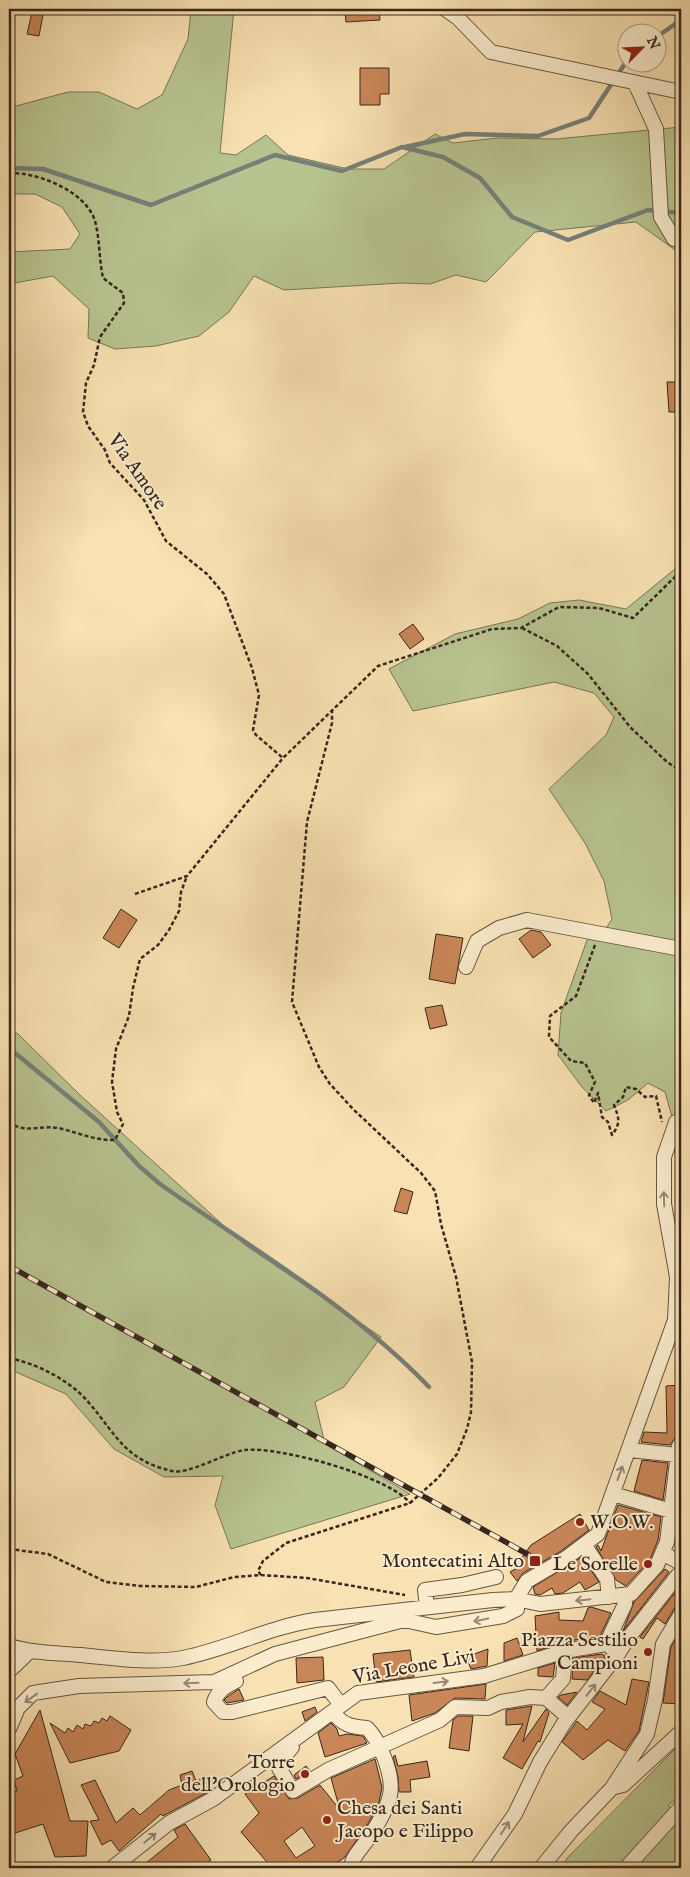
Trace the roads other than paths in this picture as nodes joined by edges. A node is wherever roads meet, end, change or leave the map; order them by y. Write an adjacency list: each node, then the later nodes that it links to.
1 (445, 9): 2 (street)
2 (635, 83): 3 (street); 4 (street)
3 (681, 92)
4 (681, 240)
5 (681, 949): 6 (street)
6 (466, 967)
7 (681, 1119): 8 (street, one-way to 7)
8 (629, 1450): 9 (street); 11 (street, one-way to 8)
9 (679, 1450): 10 (street)
10 (677, 1491): 12 (street)
11 (613, 1494): 12 (street); 13 (street)
12 (671, 1511): 14 (street)
13 (585, 1546): 18 (street); 19 (street)
14 (662, 1553): 15 (street); 17 (street)
15 (679, 1569): 27 (street)
16 (496, 1577): 20 (street)
17 (625, 1595): 18 (street); 22 (street)
18 (609, 1597): 19 (street, one-way to 19)
19 (516, 1599): 20 (street); 23 (street, one-way to 23)
20 (424, 1606): 25 (street)
21 (681, 1614): 37 (street)
22 (600, 1644): 26 (street, Via Leone Livi); 27 (street)
23 (310, 1645): 30 (street); 32 (street, one-way to 32)
24 (9, 1646): 25 (street)
25 (30, 1651): 28 (street)
26 (565, 1651): 29 (street); 30 (street, Via Leone Livi, one-way to 26)
27 (616, 1658): 31 (street, one-way to 27)
28 (9, 1671)
29 (546, 1698): 31 (street); 35 (street)
30 (337, 1709): 33 (street, Via Leone Livi); 35 (street)
31 (568, 1718): 42 (street, one-way to 31)
32 (9, 1730)
33 (305, 1732): 36 (street); 39 (street, Via Leone Livi)
34 (681, 1732): 37 (street)
35 (380, 1747): 36 (street); 41 (street)
36 (280, 1768): 39 (street)
37 (612, 1788): 43 (street)
38 (681, 1807): 44 (street)
39 (184, 1815): 40 (street, Via Leone Livi, one-way to 39)
40 (112, 1868)
41 (350, 1868)
42 (477, 1868)
43 (541, 1868)
44 (626, 1868)

